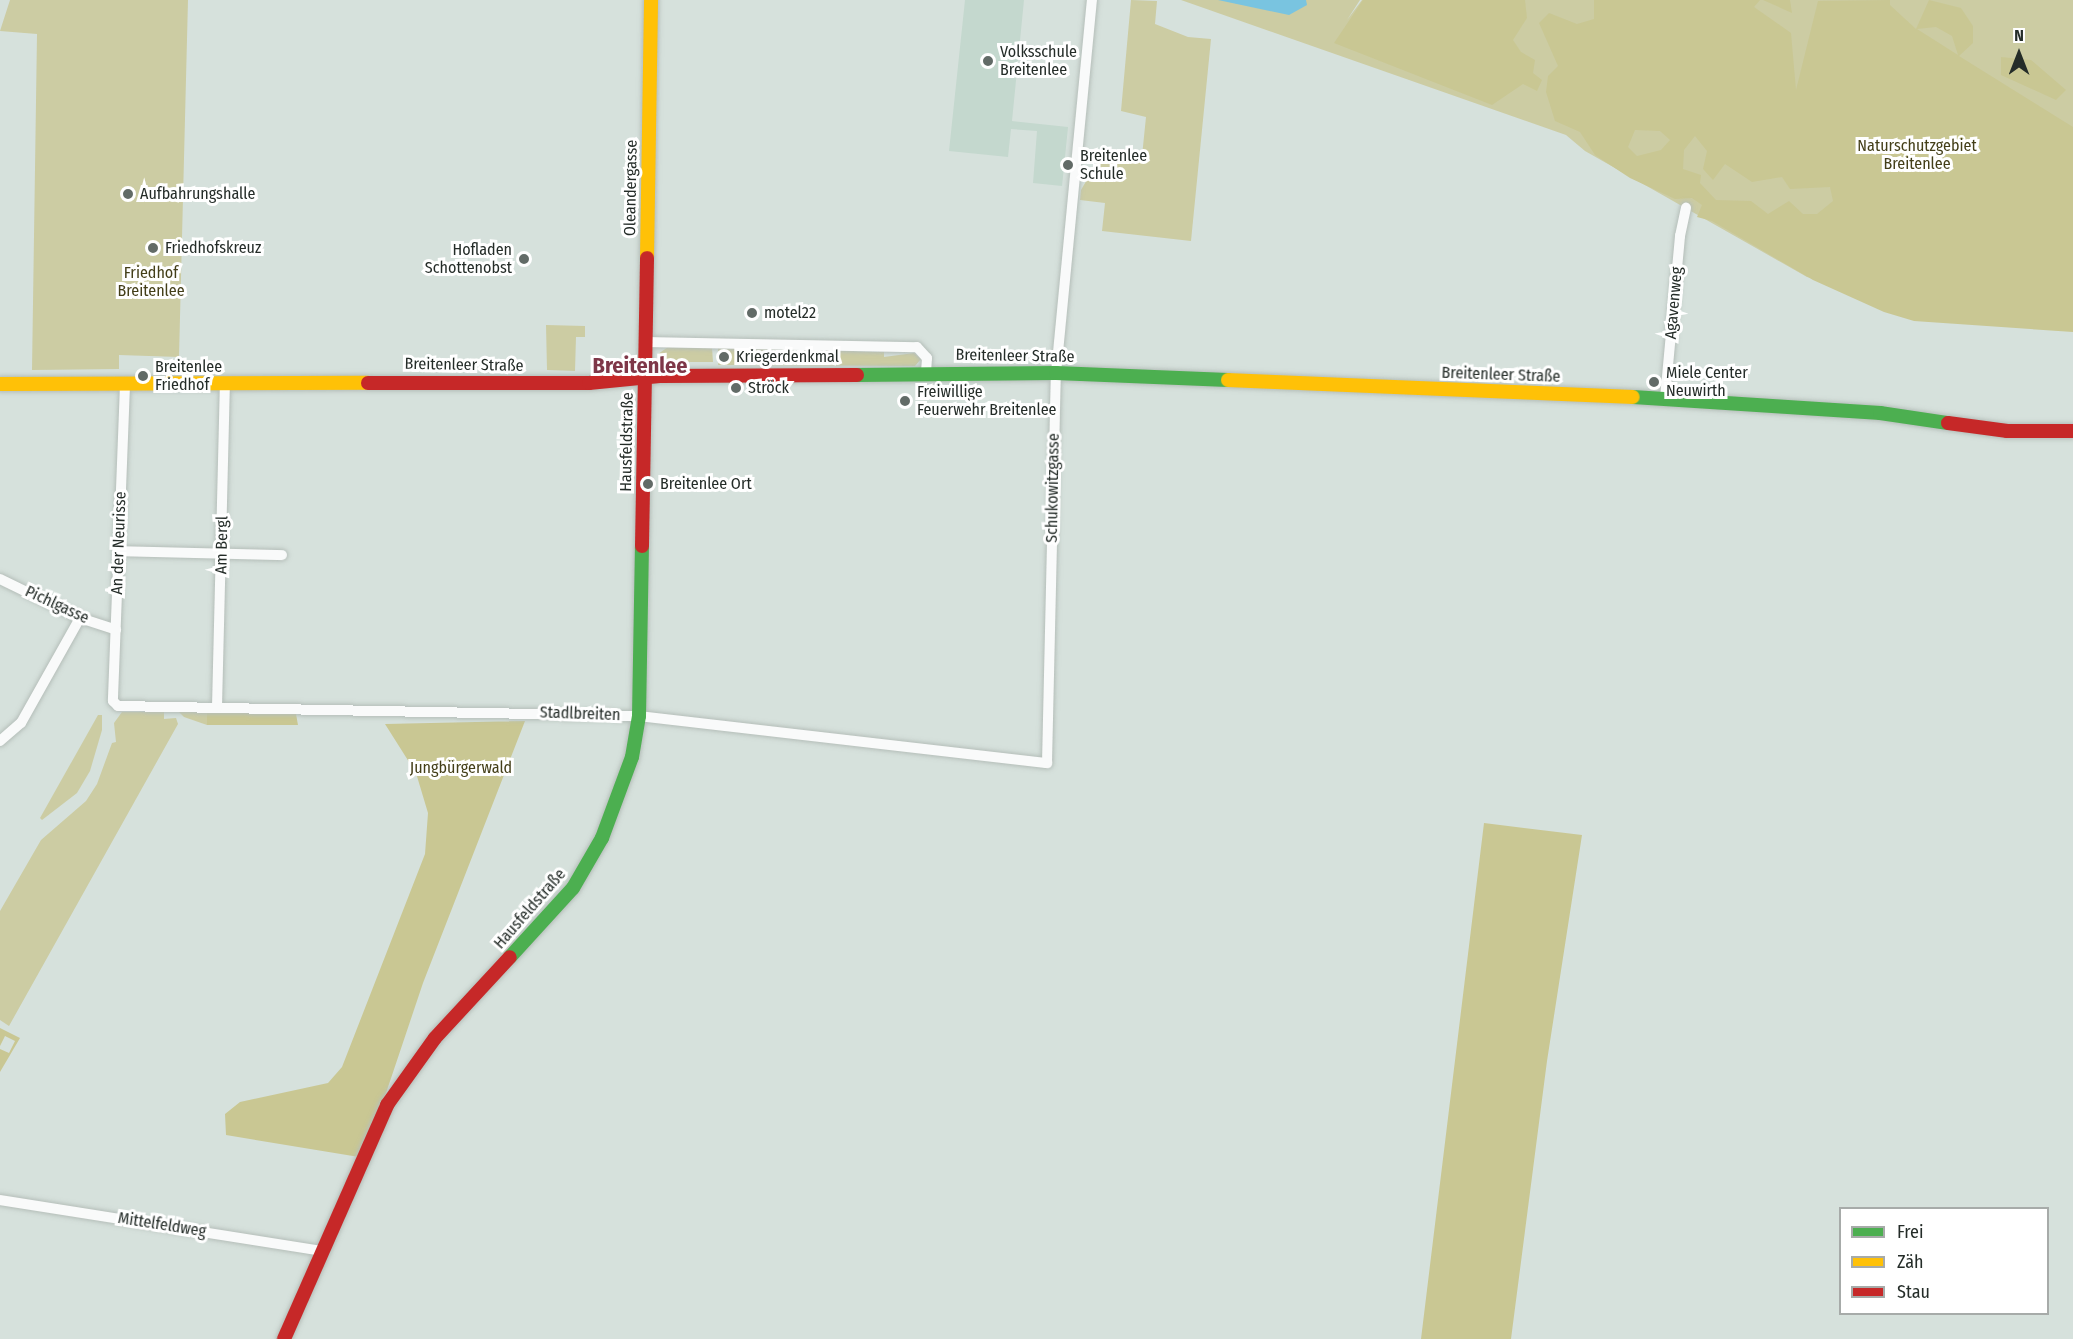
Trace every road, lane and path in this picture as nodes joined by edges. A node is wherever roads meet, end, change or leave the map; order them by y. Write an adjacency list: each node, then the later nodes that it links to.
1 (651, 0): 4 (main road, Oleandergasse)
2 (1092, 0): 6 (street, Schukowitzgasse)
3 (1686, 208): 11 (street, Agavenweg)
4 (645, 342): 5 (street); 7 (main road, Oleandergasse)
5 (927, 372): 6 (main road, Breitenleer Straße); 7 (main road, Breitenleer Straße)
6 (1056, 373): 11 (main road, Breitenleer Straße); 23 (street, Schukowitzgasse)
7 (645, 376): 8 (main road, Breitenleer Straße); 21 (main road, Hausfeldstraße)
8 (225, 383): 10 (main road, Breitenleer Straße); 14 (street, Am Bergl)
9 (0, 384): 10 (main road, Breitenleer Straße)
10 (125, 385): 13 (street, An der Neurisse)
11 (1665, 398): 12 (main road, Breitenleer Straße)
12 (2073, 431)
13 (118, 551): 14 (street); 18 (street, An der Neurisse)
14 (222, 553): 15 (street); 20 (street, Am Bergl)
15 (282, 555)
16 (0, 579): 17 (street, Pichlgasse)
17 (80, 618): 18 (street, Pichlgasse); 22 (street)
18 (116, 630): 19 (street, An der Neurisse)
19 (113, 701): 20 (street, Stadlbreiten)
20 (217, 707): 21 (street, Stadlbreiten)
21 (639, 716): 23 (street, Stadlbreiten); 25 (main road, Hausfeldstraße)
22 (0, 741)
23 (1047, 763)
24 (0, 1200): 25 (street, Mittelfeldweg)
25 (323, 1251): 26 (main road, Hausfeldstraße)
26 (284, 1339)

